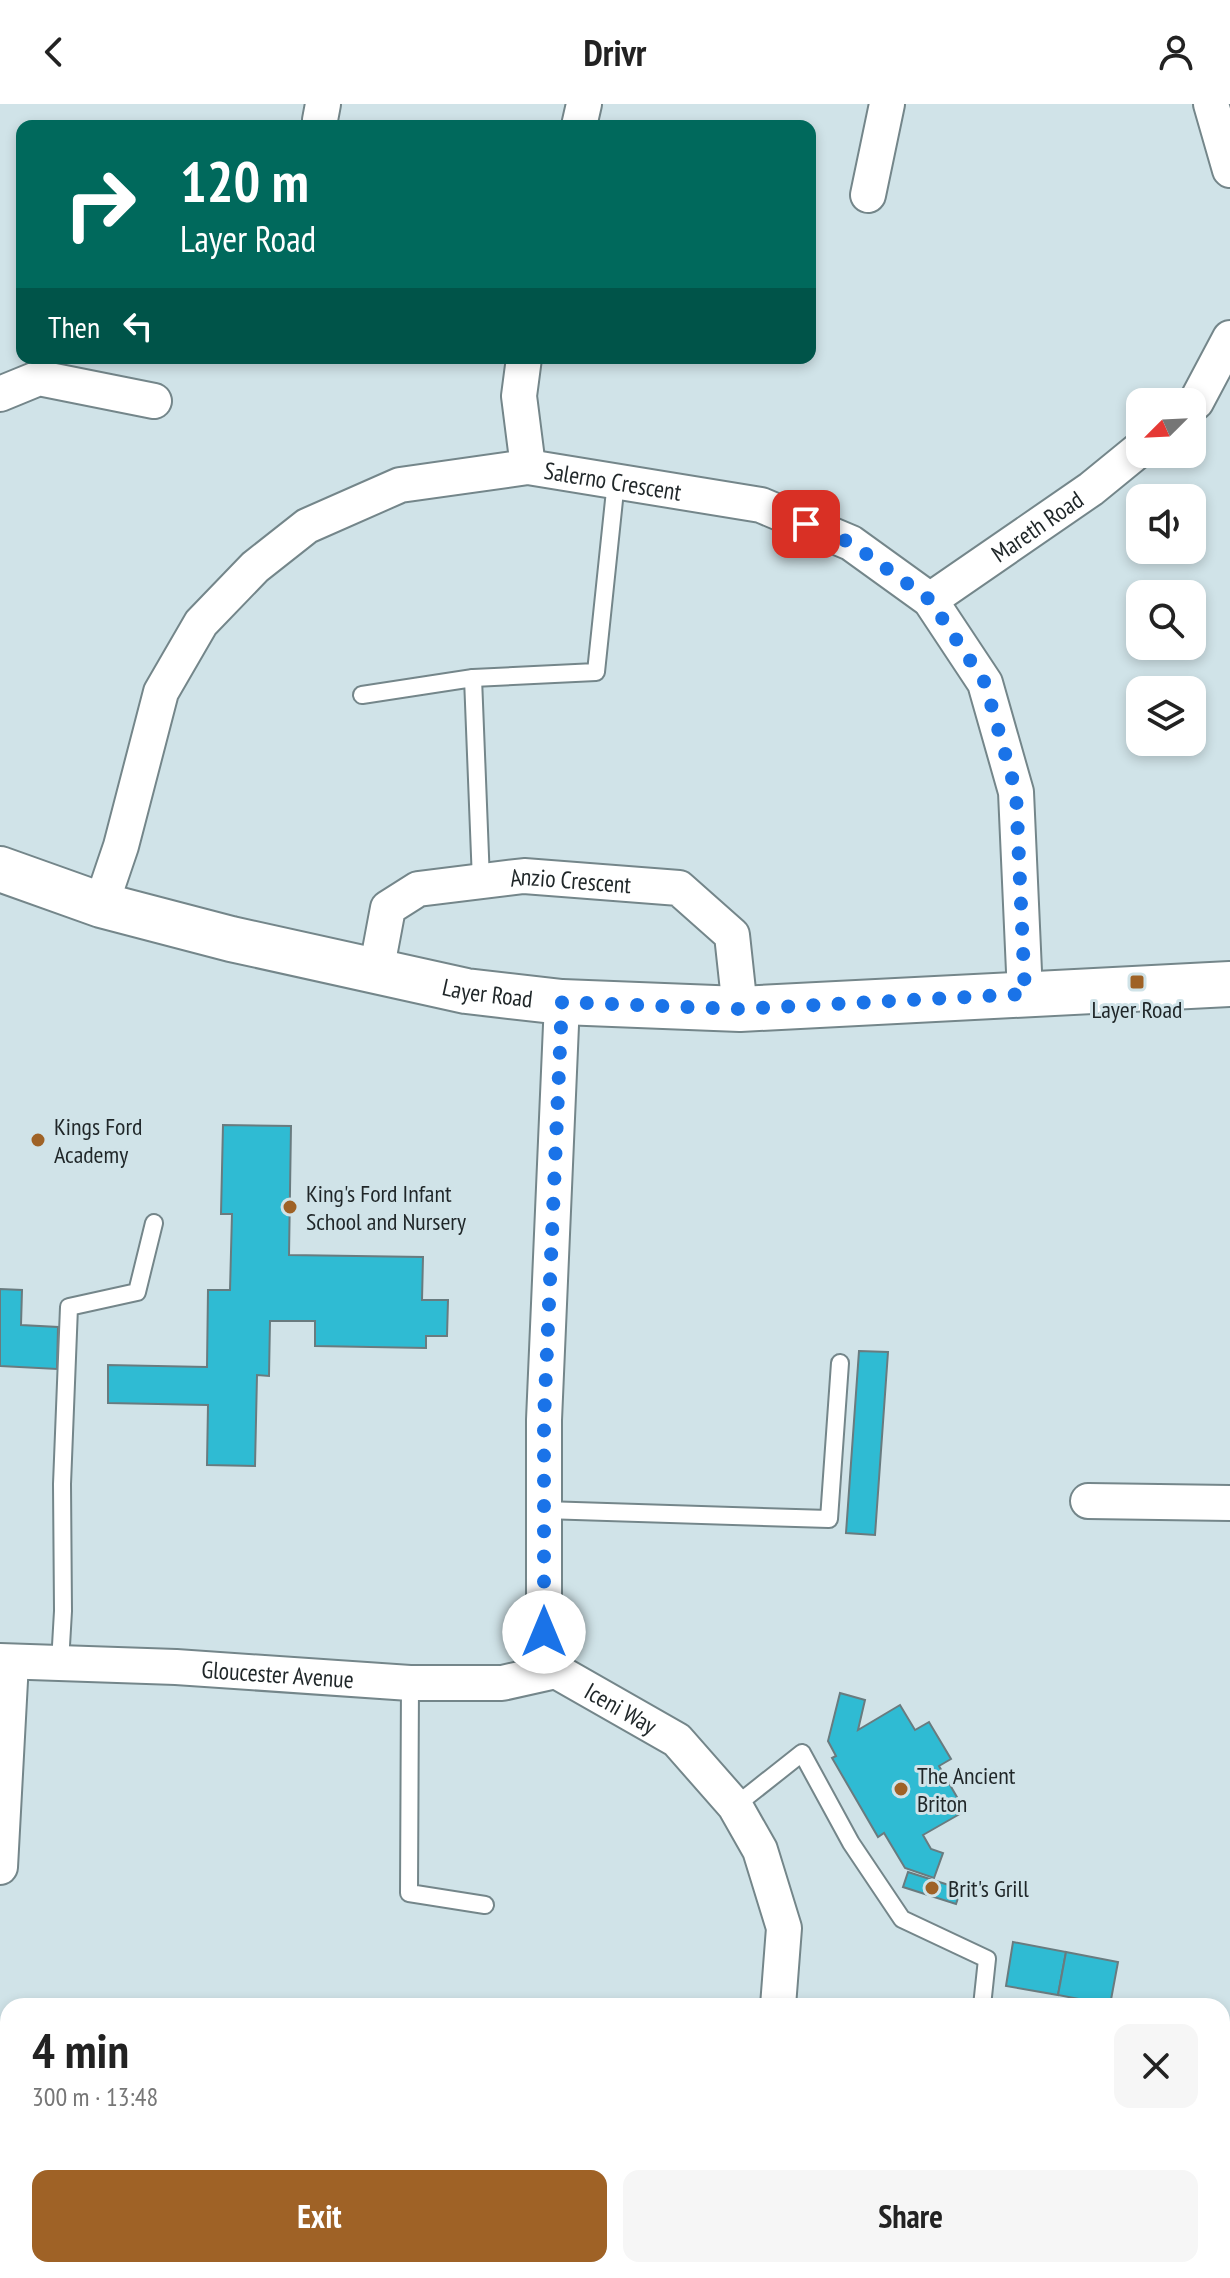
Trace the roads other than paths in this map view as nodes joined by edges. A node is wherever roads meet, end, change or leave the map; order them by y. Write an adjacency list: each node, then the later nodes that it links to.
1 (887, 104): 4 (street)
2 (1211, 104): 3 (street)
3 (1230, 170)
4 (868, 195)
5 (1230, 338): 7 (street)
6 (523, 364): 11 (street)
7 (1202, 388)
8 (0, 394): 9 (street)
9 (154, 401)
10 (1126, 460): 13 (street, Mareth Road)
11 (528, 467): 12 (street, Salerno Crescent); 18 (street, Salerno Crescent)
12 (616, 481): 13 (street, Salerno Crescent); 14 (lane)
13 (930, 600): 21 (street, Salerno Crescent)
14 (473, 678): 15 (lane); 17 (lane)
15 (362, 695)
16 (0, 869): 18 (main road, Layer Road)
17 (481, 881): 19 (street, Anzio Crescent); 23 (street, Anzio Crescent)
18 (101, 905): 19 (main road, Layer Road)
19 (376, 972): 22 (main road, Layer Road)
20 (1230, 984): 21 (main road, Layer Road)
21 (1025, 994): 23 (main road, Layer Road)
22 (562, 1002): 23 (main road, Layer Road); 28 (street)
23 (740, 1009)
24 (154, 1223): 30 (lane)
25 (840, 1363): 28 (lane)
26 (1088, 1501): 27 (street)
27 (1230, 1503)
28 (544, 1510): 31 (street)
29 (6, 1661): 30 (street, Gloucester Avenue); 34 (street)
30 (60, 1663): 32 (street, Gloucester Avenue)
31 (556, 1671): 32 (street, Gloucester Avenue); 33 (street, Iceni Way)
32 (410, 1683): 35 (lane)
33 (735, 1806): 36 (street, Iceni Way); 37 (lane)
34 (0, 1867)
35 (485, 1905)
36 (779, 1998)
37 (983, 1998)

